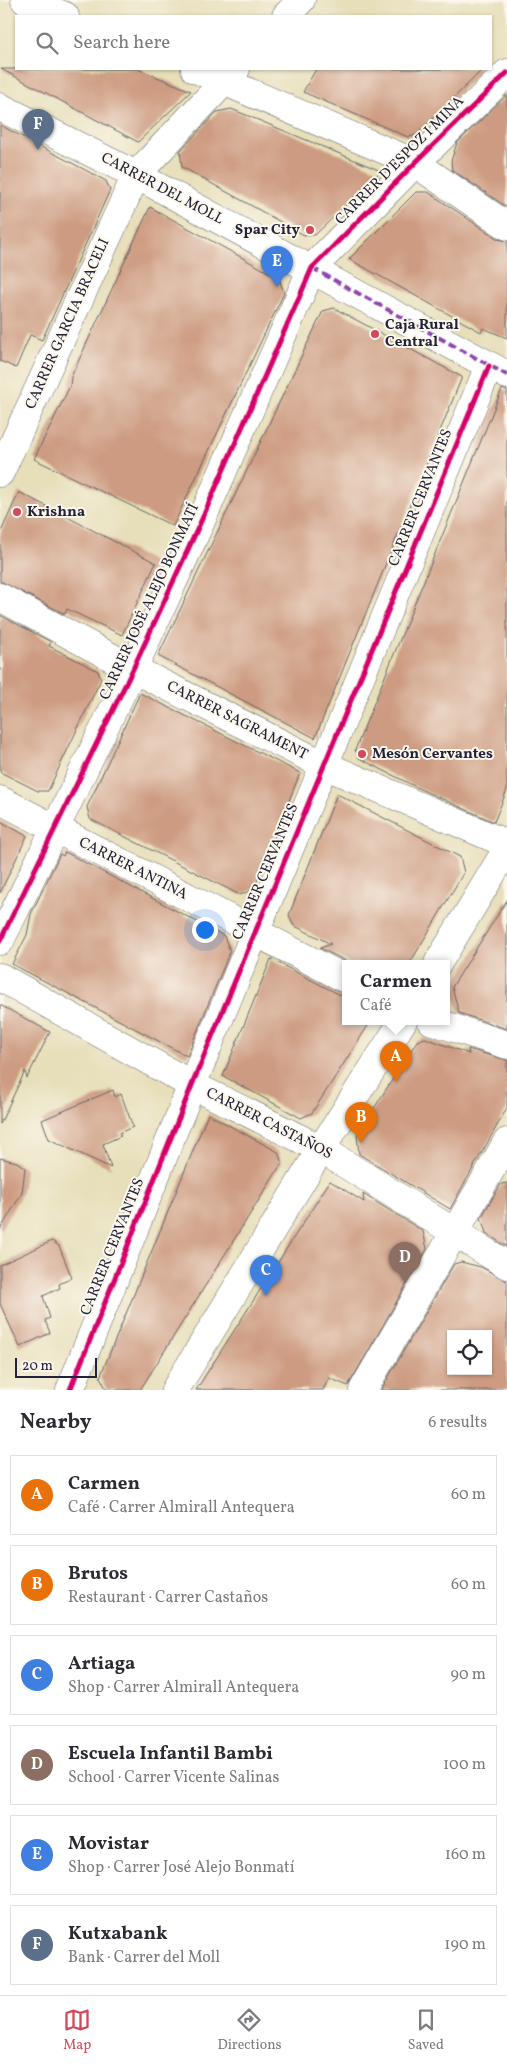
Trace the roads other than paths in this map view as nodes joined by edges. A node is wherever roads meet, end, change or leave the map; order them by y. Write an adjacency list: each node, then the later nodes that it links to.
1 (25, 0): 3 (street)
2 (301, 0): 4 (street)
3 (62, 15)
4 (287, 15)
5 (201, 70): 7 (street)
6 (507, 73): 9 (street, CARRER D'ESPOZ I MINA)
7 (231, 75): 9 (street); 10 (street, CARRER GARCIA BRACELI)
8 (0, 107): 10 (street, CARRER DEL MOLL)
9 (414, 163): 11 (street); 12 (street, CARRER D'ESPOZ I MINA)
10 (136, 174): 12 (street, CARRER DEL MOLL); 14 (street, CARRER GARCIA BRACELI)
11 (507, 226)
12 (312, 268): 13 (street, CARRER DEL MOLL); 16 (street, CARRER JOSÉ ALEJO BONMATÍ)
13 (498, 370): 17 (street, CARRER CERVANTES)
14 (0, 473)
15 (0, 597): 16 (street, CARRER SAGRAMENT)
16 (133, 669): 17 (street, CARRER SAGRAMENT); 19 (street, CARRER JOSÉ ALEJO BONMATÍ)
17 (324, 765): 20 (street, CARRER SAGRAMENT); 22 (street, CARRER CERVANTES)
18 (0, 800): 19 (street, CARRER ANTINA)
19 (55, 829): 22 (street, CARRER ANTINA); 23 (street, CARRER JOSÉ ALEJO BONMATÍ)
20 (507, 844)
21 (507, 849): 24 (street)
22 (256, 931): 26 (street, CARRER ANTINA); 30 (street, CARRER CERVANTES)
23 (0, 941)
24 (440, 960)
25 (0, 977): 30 (street, CARRER CASTAÑOS)
26 (342, 977)
27 (400, 1025): 31 (street)
28 (444, 1025): 29 (street)
29 (507, 1046)
30 (192, 1085): 31 (street, CARRER CASTAÑOS); 35 (street, CARRER CERVANTES)
31 (321, 1149): 33 (street, CARRER CASTAÑOS); 36 (street)
32 (504, 1155): 33 (street)
33 (455, 1233): 34 (street, CARRER CASTAÑOS); 37 (street)
34 (507, 1264)
35 (70, 1390)
36 (175, 1390)
37 (363, 1390)

